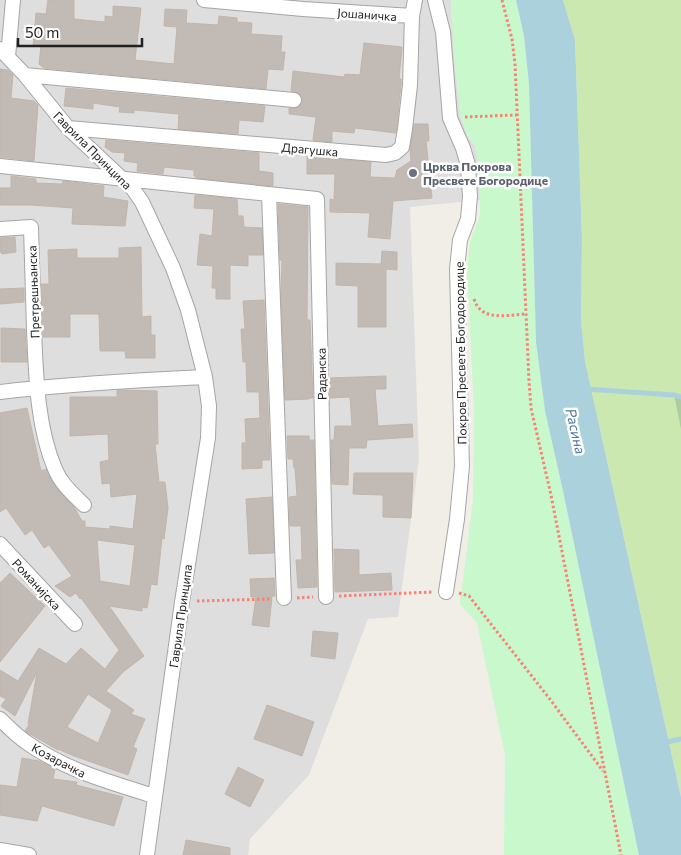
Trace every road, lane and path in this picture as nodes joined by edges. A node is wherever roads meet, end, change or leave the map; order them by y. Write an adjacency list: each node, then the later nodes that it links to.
1 (13, 0): 7 (street)
2 (204, 0): 6 (street, Јошаничка)
3 (415, 0): 6 (street, Драгушка)
4 (435, 0): 11 (street, Покров Пресвете Богодородице)
5 (502, 0): 10 (path)
6 (412, 16): 12 (street, Драгушка)
7 (4, 53): 8 (street, Гаврила Принципа)
8 (25, 75): 9 (street); 12 (street, Гаврила Принципа)
9 (294, 100)
10 (518, 115): 11 (path); 18 (path)
11 (450, 118): 24 (street, Покров Пресвете Богодородице)
12 (68, 128): 14 (street, Гаврила Принципа)
13 (0, 166): 14 (street, Раданска)
14 (120, 178): 15 (street, Раданска); 19 (street, Гаврила Принципа)
15 (270, 194): 25 (street, Раданска); 26 (street)
16 (0, 229): 20 (street, Претрешњанска)
17 (473, 293): 18 (path)
18 (526, 314): 29 (path)
19 (205, 377): 20 (street); 30 (street, Гаврила Принципа)
20 (36, 388): 21 (street); 22 (street, Претрешњанска)
21 (0, 392)
22 (84, 505)
23 (0, 544): 27 (street, Романијска)
24 (446, 592): 29 (path)
25 (326, 597)
26 (284, 598)
27 (75, 624)
28 (0, 719): 30 (street, Козарачка)
29 (605, 774): 34 (path)
30 (154, 796): 33 (street, Гаврила Принципа)
31 (0, 850): 32 (street)
32 (29, 855)
33 (147, 855)
34 (621, 855)

